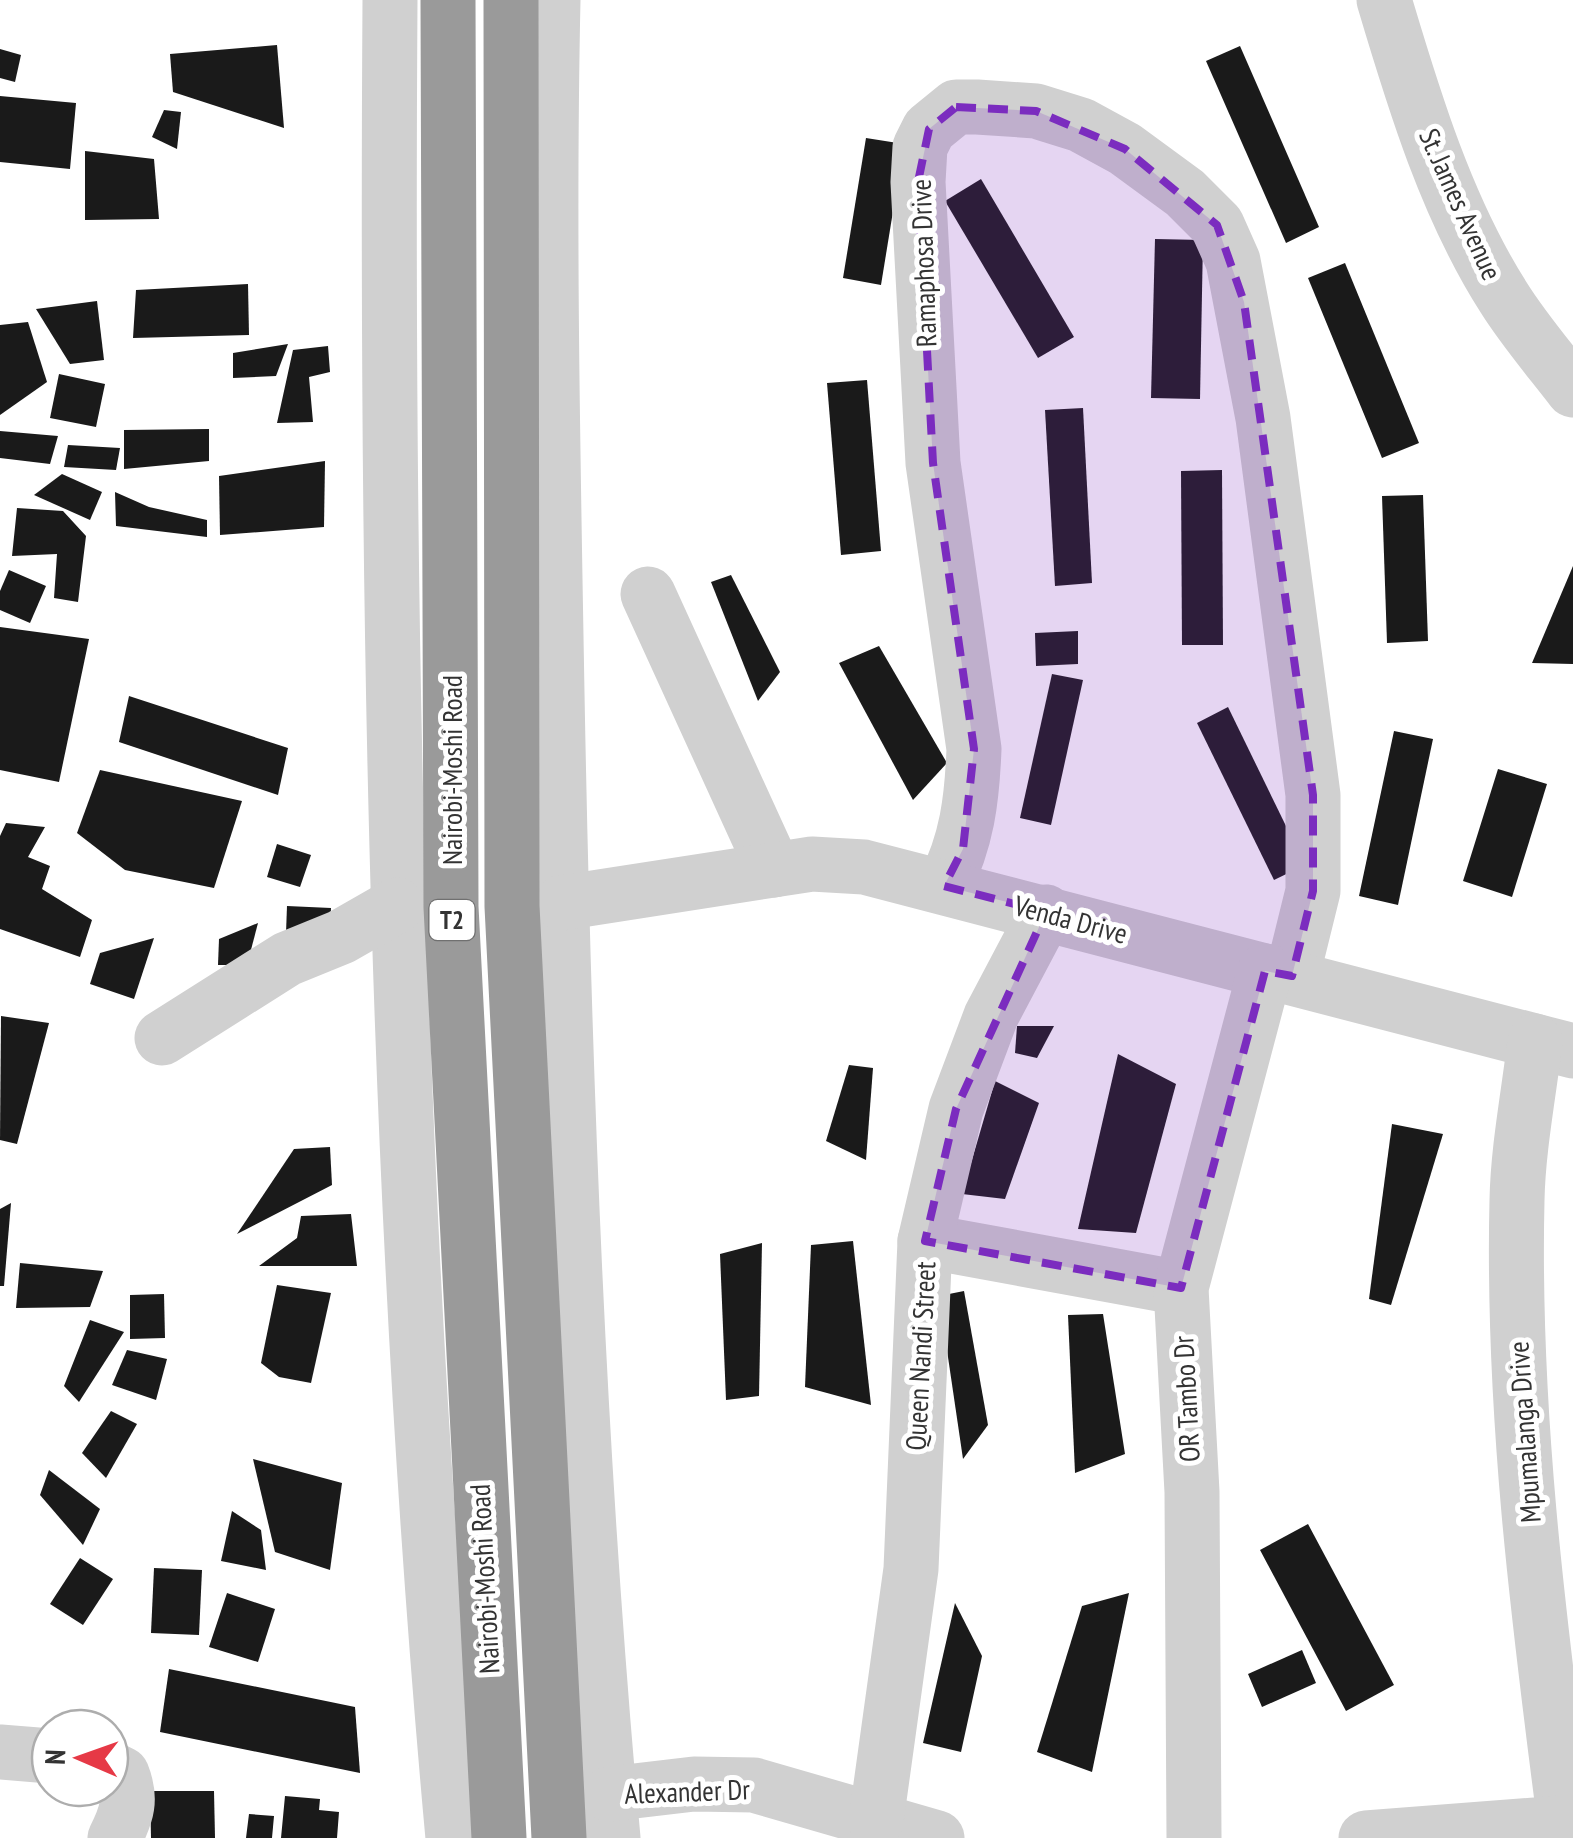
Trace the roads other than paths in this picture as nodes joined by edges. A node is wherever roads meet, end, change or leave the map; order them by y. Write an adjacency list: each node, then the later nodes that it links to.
1 (390, 0): 11 (street)
2 (448, 0): 26 (highway, Nairobi-Moshi Road / T2)
3 (510, 0): 27 (highway, T2)
4 (553, 0): 10 (street)
5 (1384, 0): 6 (street, St. James Avenue)
6 (1573, 390)
7 (648, 594): 8 (street)
8 (774, 870): 9 (street, Venda Drive); 10 (street, Venda Drive)
9 (944, 886): 12 (street, Venda Drive); 13 (street, Ramaphosa Drive)
10 (561, 903): 21 (street)
11 (397, 905): 14 (street); 25 (street)
12 (1046, 912): 13 (street, Venda Drive); 16 (street, Queen Nandi Street)
13 (1279, 974): 15 (street, Venda Drive); 17 (street, OR Tambo Dr)
14 (162, 1038)
15 (1554, 1046): 23 (street, Mpumalanga Drive)
16 (925, 1241): 17 (street); 22 (street, Queen Nandi Street)
17 (1181, 1288): 29 (street, OR Tambo Dr)
18 (0, 1752): 19 (street)
19 (30, 1754)
20 (128, 1808): 24 (street)
21 (611, 1816): 22 (street, Alexander Dr)
22 (876, 1821): 28 (street, Alexander Dr)
23 (1569, 1822): 30 (street)
24 (114, 1838)
25 (452, 1838)
26 (498, 1838)
27 (559, 1838)
28 (937, 1838)
29 (1194, 1838)
30 (1366, 1838)

